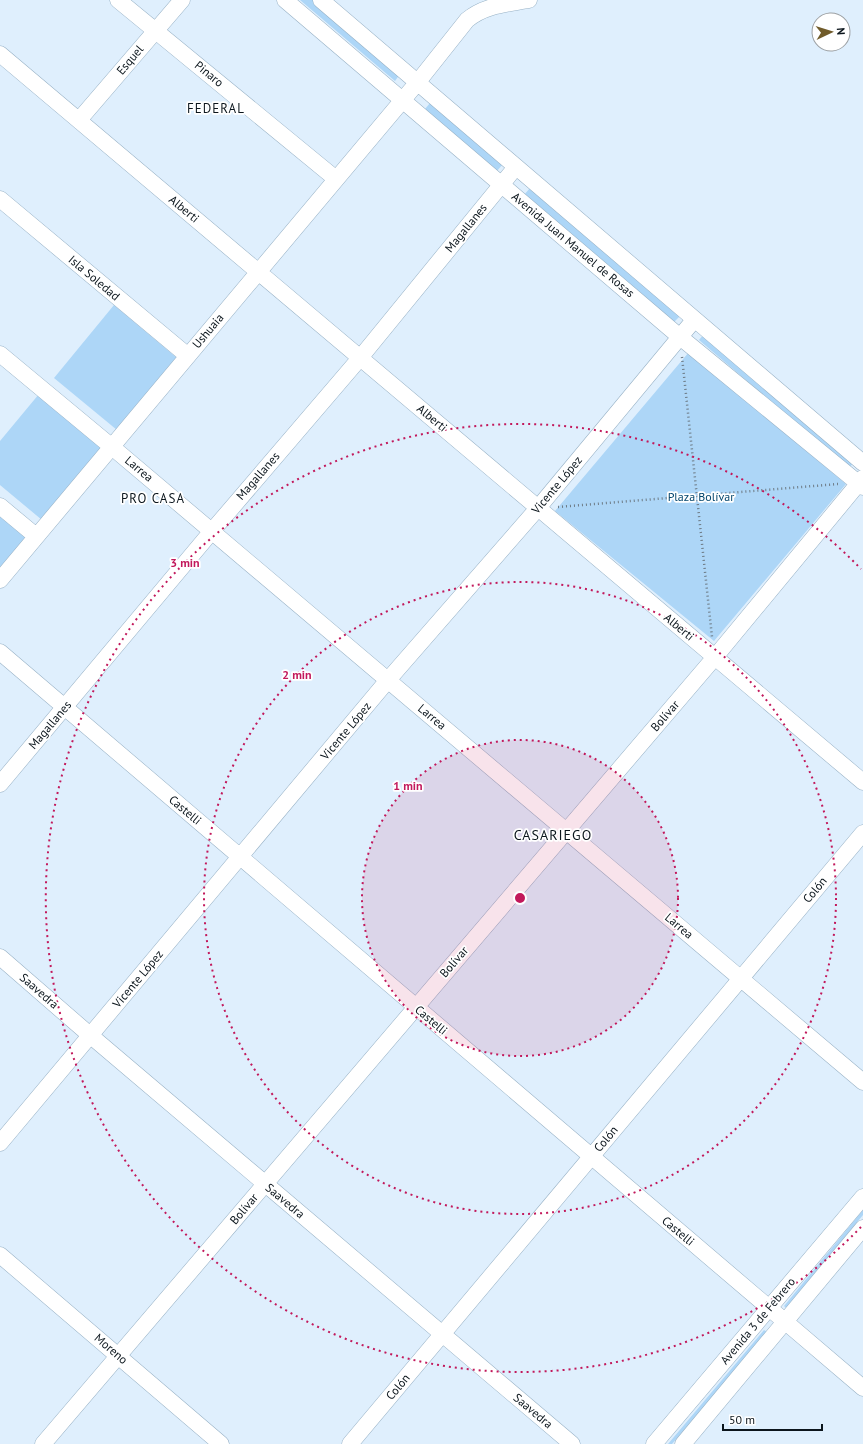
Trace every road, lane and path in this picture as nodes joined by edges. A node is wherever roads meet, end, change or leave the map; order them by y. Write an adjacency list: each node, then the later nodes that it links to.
1 (118, 0): 6 (street, Pinaro)
2 (182, 0): 6 (street, Esquel)
3 (285, 0): 9 (street, Avenida Juan Manuel de Rosas)
4 (321, 0): 8 (street, Avenida Juan Manuel de Rosas)
5 (529, 0): 8 (street, Ushuaia)
6 (155, 30): 10 (street, Esquel); 12 (street, Pinaro)
7 (0, 54): 10 (street, Alberti)
8 (416, 83): 9 (street, Ushuaia); 11 (street, Avenida Juan Manuel de Rosas)
9 (402, 100): 12 (street, Ushuaia); 13 (street, Avenida Juan Manuel de Rosas)
10 (79, 120): 15 (street, Alberti)
11 (515, 168): 13 (street, Magallanes); 16 (street, Avenida Juan Manuel de Rosas)
12 (336, 178): 15 (street, Ushuaia)
13 (502, 184): 17 (street, Avenida Juan Manuel de Rosas); 20 (street, Magallanes)
14 (0, 200): 19 (street, Isla Soledad)
15 (258, 272): 19 (street, Ushuaia); 20 (street, Alberti)
16 (694, 320): 17 (street, Vicente López); 22 (street, Avenida Juan Manuel de Rosas)
17 (680, 337): 23 (street, Avenida Juan Manuel de Rosas); 24 (path); 26 (street, Vicente López)
18 (0, 354): 21 (street, Larrea)
19 (188, 356): 21 (street, Ushuaia)
20 (360, 358): 26 (street, Alberti); 27 (street, Magallanes)
21 (112, 446): 27 (street, Larrea); 28 (street, Ushuaia)
22 (863, 463)
23 (862, 483): 24 (path); 31 (street, Bolívar)
24 (697, 496): 26 (path); 31 (path)
25 (0, 506): 28 (street)
26 (538, 508): 31 (street, Alberti); 32 (street, Vicente López)
27 (212, 531): 32 (street, Larrea); 33 (street, Magallanes)
28 (36, 536): 29 (street, Ushuaia)
29 (0, 580)
30 (0, 652): 33 (street, Castelli)
31 (715, 657): 34 (street, Alberti); 36 (street, Bolívar)
32 (388, 680): 36 (street, Larrea); 38 (street, Vicente López)
33 (65, 708): 35 (street, Magallanes); 38 (street, Castelli)
34 (863, 782)
35 (0, 784)
36 (566, 831): 40 (street, Larrea); 41 (street, Bolívar)
37 (863, 833): 40 (street, Colón)
38 (240, 857): 41 (street, Castelli); 42 (street, Vicente López)
39 (0, 957): 42 (street, Saavedra)
40 (740, 978): 43 (street, Larrea); 45 (street, Colón)
41 (416, 1007): 45 (street, Castelli); 46 (street, Bolívar)
42 (91, 1036): 44 (street, Vicente López); 46 (street, Saavedra)
43 (863, 1082)
44 (0, 1143)
45 (591, 1157): 50 (street, Castelli); 52 (street, Colón)
46 (265, 1184): 52 (street, Saavedra); 53 (street, Bolívar)
47 (863, 1197): 50 (street, Avenida 3 de Febrero)
48 (863, 1228): 51 (street, Avenida 3 de Febrero)
49 (0, 1255): 53 (street, Moreno)
50 (769, 1308): 51 (street, Castelli); 59 (street, Avenida 3 de Febrero)
51 (784, 1321): 54 (street, Castelli); 60 (street, Avenida 3 de Febrero)
52 (442, 1334): 57 (street, Colón); 58 (street, Saavedra)
53 (118, 1356): 55 (street, Bolívar); 56 (street, Moreno)
54 (863, 1388)
55 (44, 1444)
56 (221, 1444)
57 (350, 1444)
58 (572, 1444)
59 (654, 1444)
60 (683, 1444)

